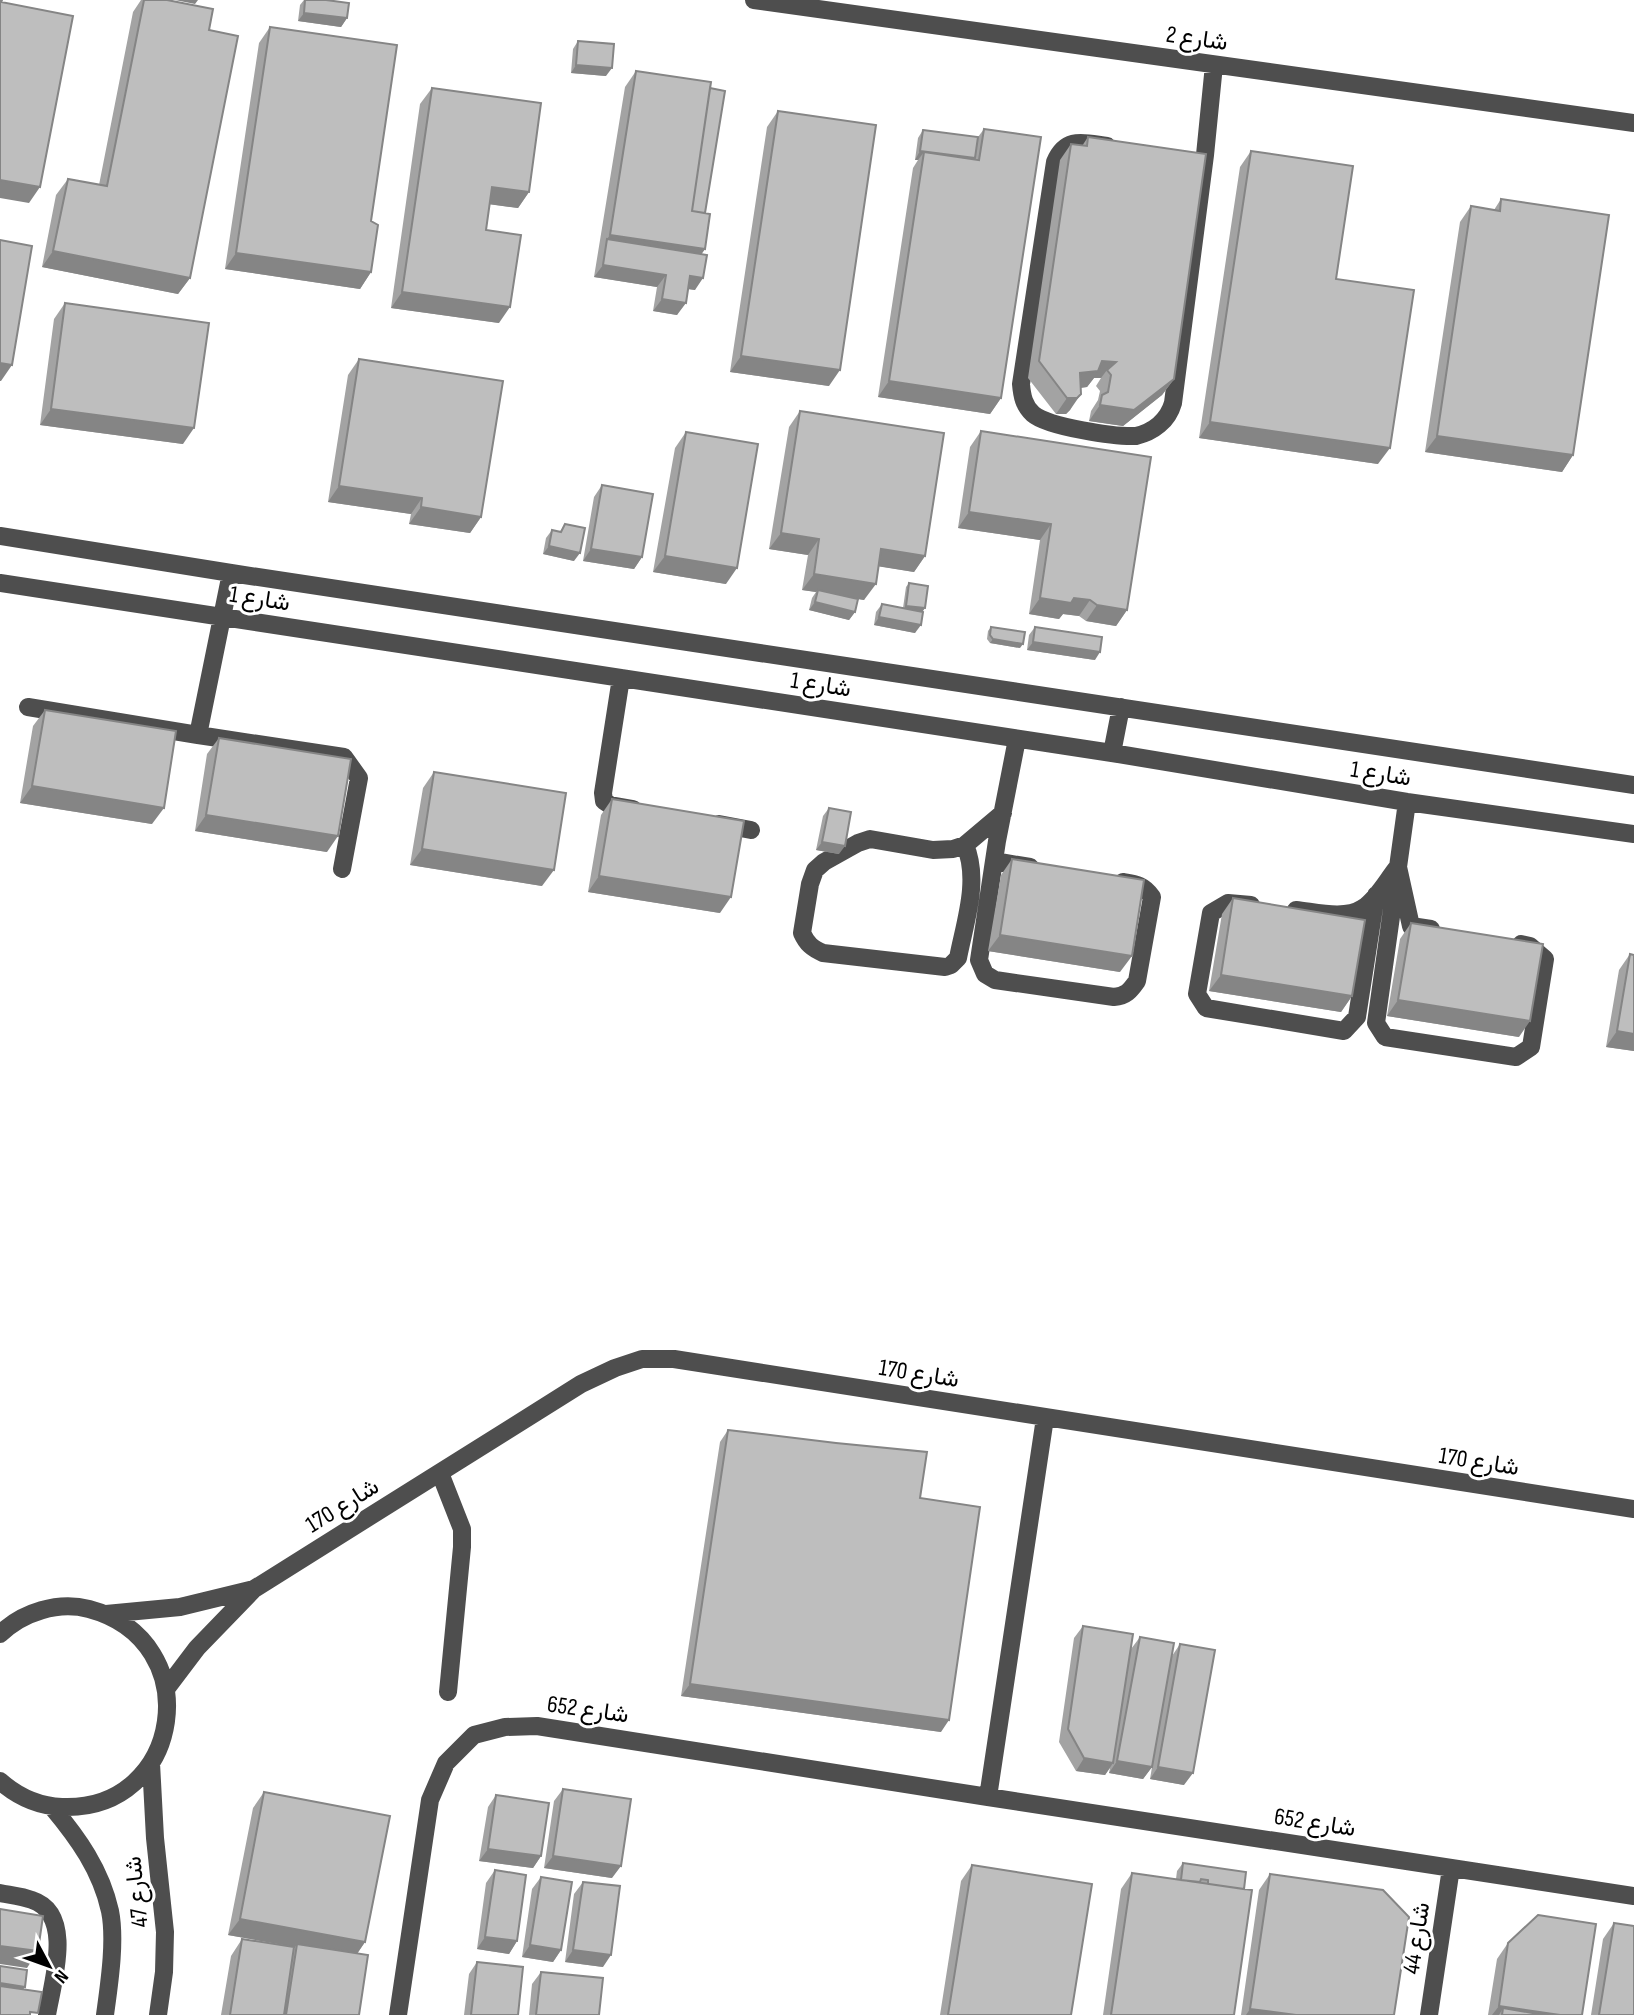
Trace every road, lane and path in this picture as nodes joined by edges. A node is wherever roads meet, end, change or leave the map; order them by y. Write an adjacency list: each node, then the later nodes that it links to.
1 (754, 0): 2 (street, شارع 2)
2 (1214, 65): 3 (street, شارع 2); 4 (street)
3 (1634, 123)
4 (1129, 148)
5 (0, 536): 6 (street, شارع 1)
6 (232, 573): 8 (street); 11 (street, شارع 1)
7 (0, 583): 8 (street, شارع 1)
8 (224, 618): 9 (street, شارع 1); 12 (street)
9 (621, 678): 13 (street, شارع 1); 17 (street)
10 (29, 707): 12 (street)
11 (1121, 707): 14 (street); 15 (street, شارع 1)
12 (198, 735): 25 (street)
13 (1017, 739): 14 (street, شارع 1); 18 (street)
14 (1112, 753): 16 (street, شارع 1)
15 (1634, 785)
16 (1407, 802): 21 (street, شارع 1); 24 (street)
17 (652, 812)
18 (1003, 813): 22 (street); 23 (street)
19 (701, 821): 20 (street)
20 (751, 830)
21 (1634, 834)
22 (965, 845): 22 (street)
23 (994, 861): 26 (street); 27 (street)
24 (1398, 867): 28 (street); 29 (street); 30 (street)
25 (342, 869)
26 (1048, 870)
27 (1101, 878)
28 (1376, 895): 28 (street)
29 (1451, 932)
30 (1504, 941)
31 (1045, 1418): 32 (street, شارع 170); 33 (street, شارع 170); 41 (street)
32 (440, 1473): 34 (street, شارع 170); 38 (street)
33 (1634, 1510)
34 (254, 1589): 35 (street, شارع 170); 37 (street, شارع 170)
35 (106, 1614): 36 (street); 37 (street)
36 (0, 1633)
37 (166, 1689): 39 (street)
38 (448, 1692)
39 (151, 1763): 42 (street); 48 (street, شارع 47)
40 (4, 1788): 42 (street)
41 (988, 1797): 43 (street, شارع 652); 49 (street, شارع 652)
42 (52, 1807): 47 (street, شارع 47)
43 (1451, 1868): 45 (street, شارع 652); 50 (street, شارع 44)
44 (0, 1893): 46 (street)
45 (1634, 1896)
46 (47, 2015)
47 (105, 2015)
48 (158, 2015)
49 (398, 2015)
50 (1429, 2015)

